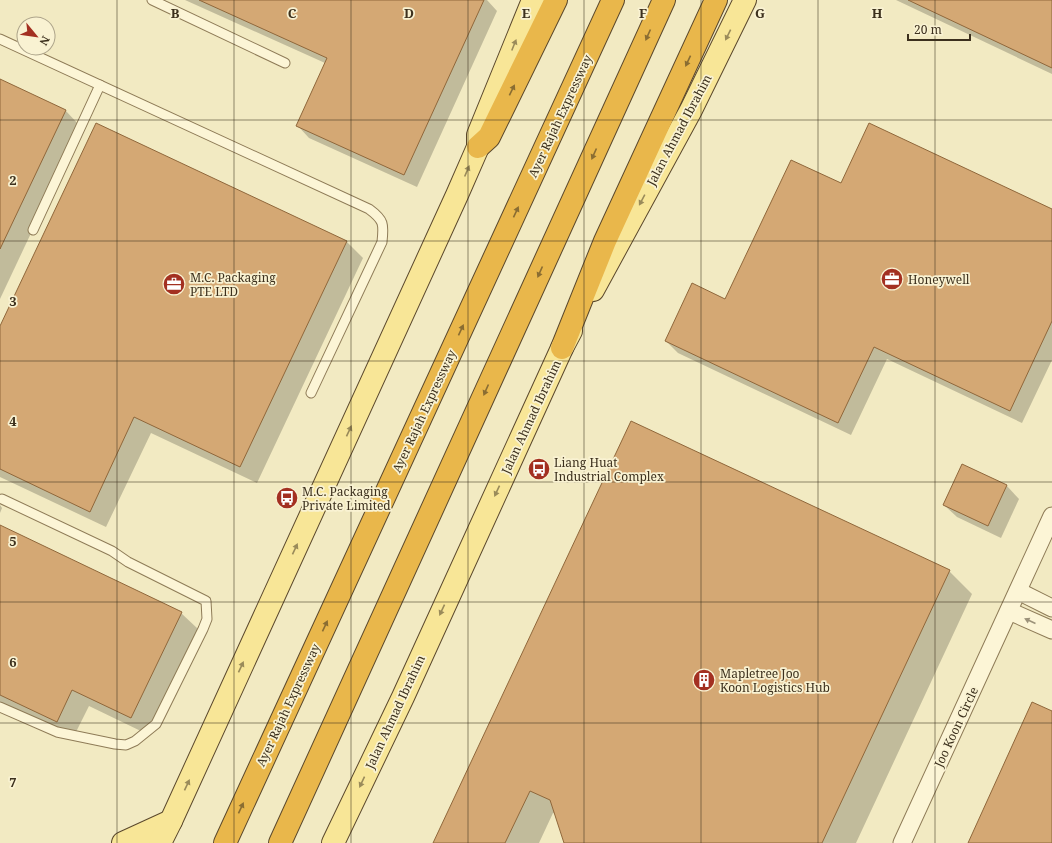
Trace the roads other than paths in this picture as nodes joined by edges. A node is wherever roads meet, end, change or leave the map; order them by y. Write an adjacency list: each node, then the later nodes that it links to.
1 (152, 0): 9 (lane)
2 (533, 0): 11 (main road, one-way to 2)
3 (556, 0): 11 (highway, one-way to 3)
4 (613, 0): 27 (highway, Ayer Rajah Expressway, one-way to 4)
5 (664, 0): 28 (highway, one-way to 28)
6 (716, 0): 13 (highway, one-way to 13)
7 (745, 0): 13 (main road, Jalan Ahmad Ibrahim, one-way to 13)
8 (0, 39): 10 (lane)
9 (285, 63)
10 (100, 85): 12 (lane); 14 (lane)
11 (478, 147): 22 (main road, one-way to 11)
12 (33, 230)
13 (562, 348): 23 (main road, Jalan Ahmad Ibrahim, one-way to 23)
14 (312, 393)
15 (2, 499): 21 (lane)
16 (1052, 516): 17 (street, Joo Koon Circle)
17 (1018, 591): 18 (street); 19 (street, Joo Koon Circle)
18 (1052, 608)
19 (1009, 611): 20 (street, one-way to 19); 29 (street, Joo Koon Circle)
20 (1052, 630)
21 (0, 707)
22 (171, 821): 24 (main road); 25 (main road); 26 (main road)
23 (337, 838)
24 (123, 843)
25 (160, 843)
26 (169, 843)
27 (225, 843)
28 (280, 843)
29 (902, 843)

